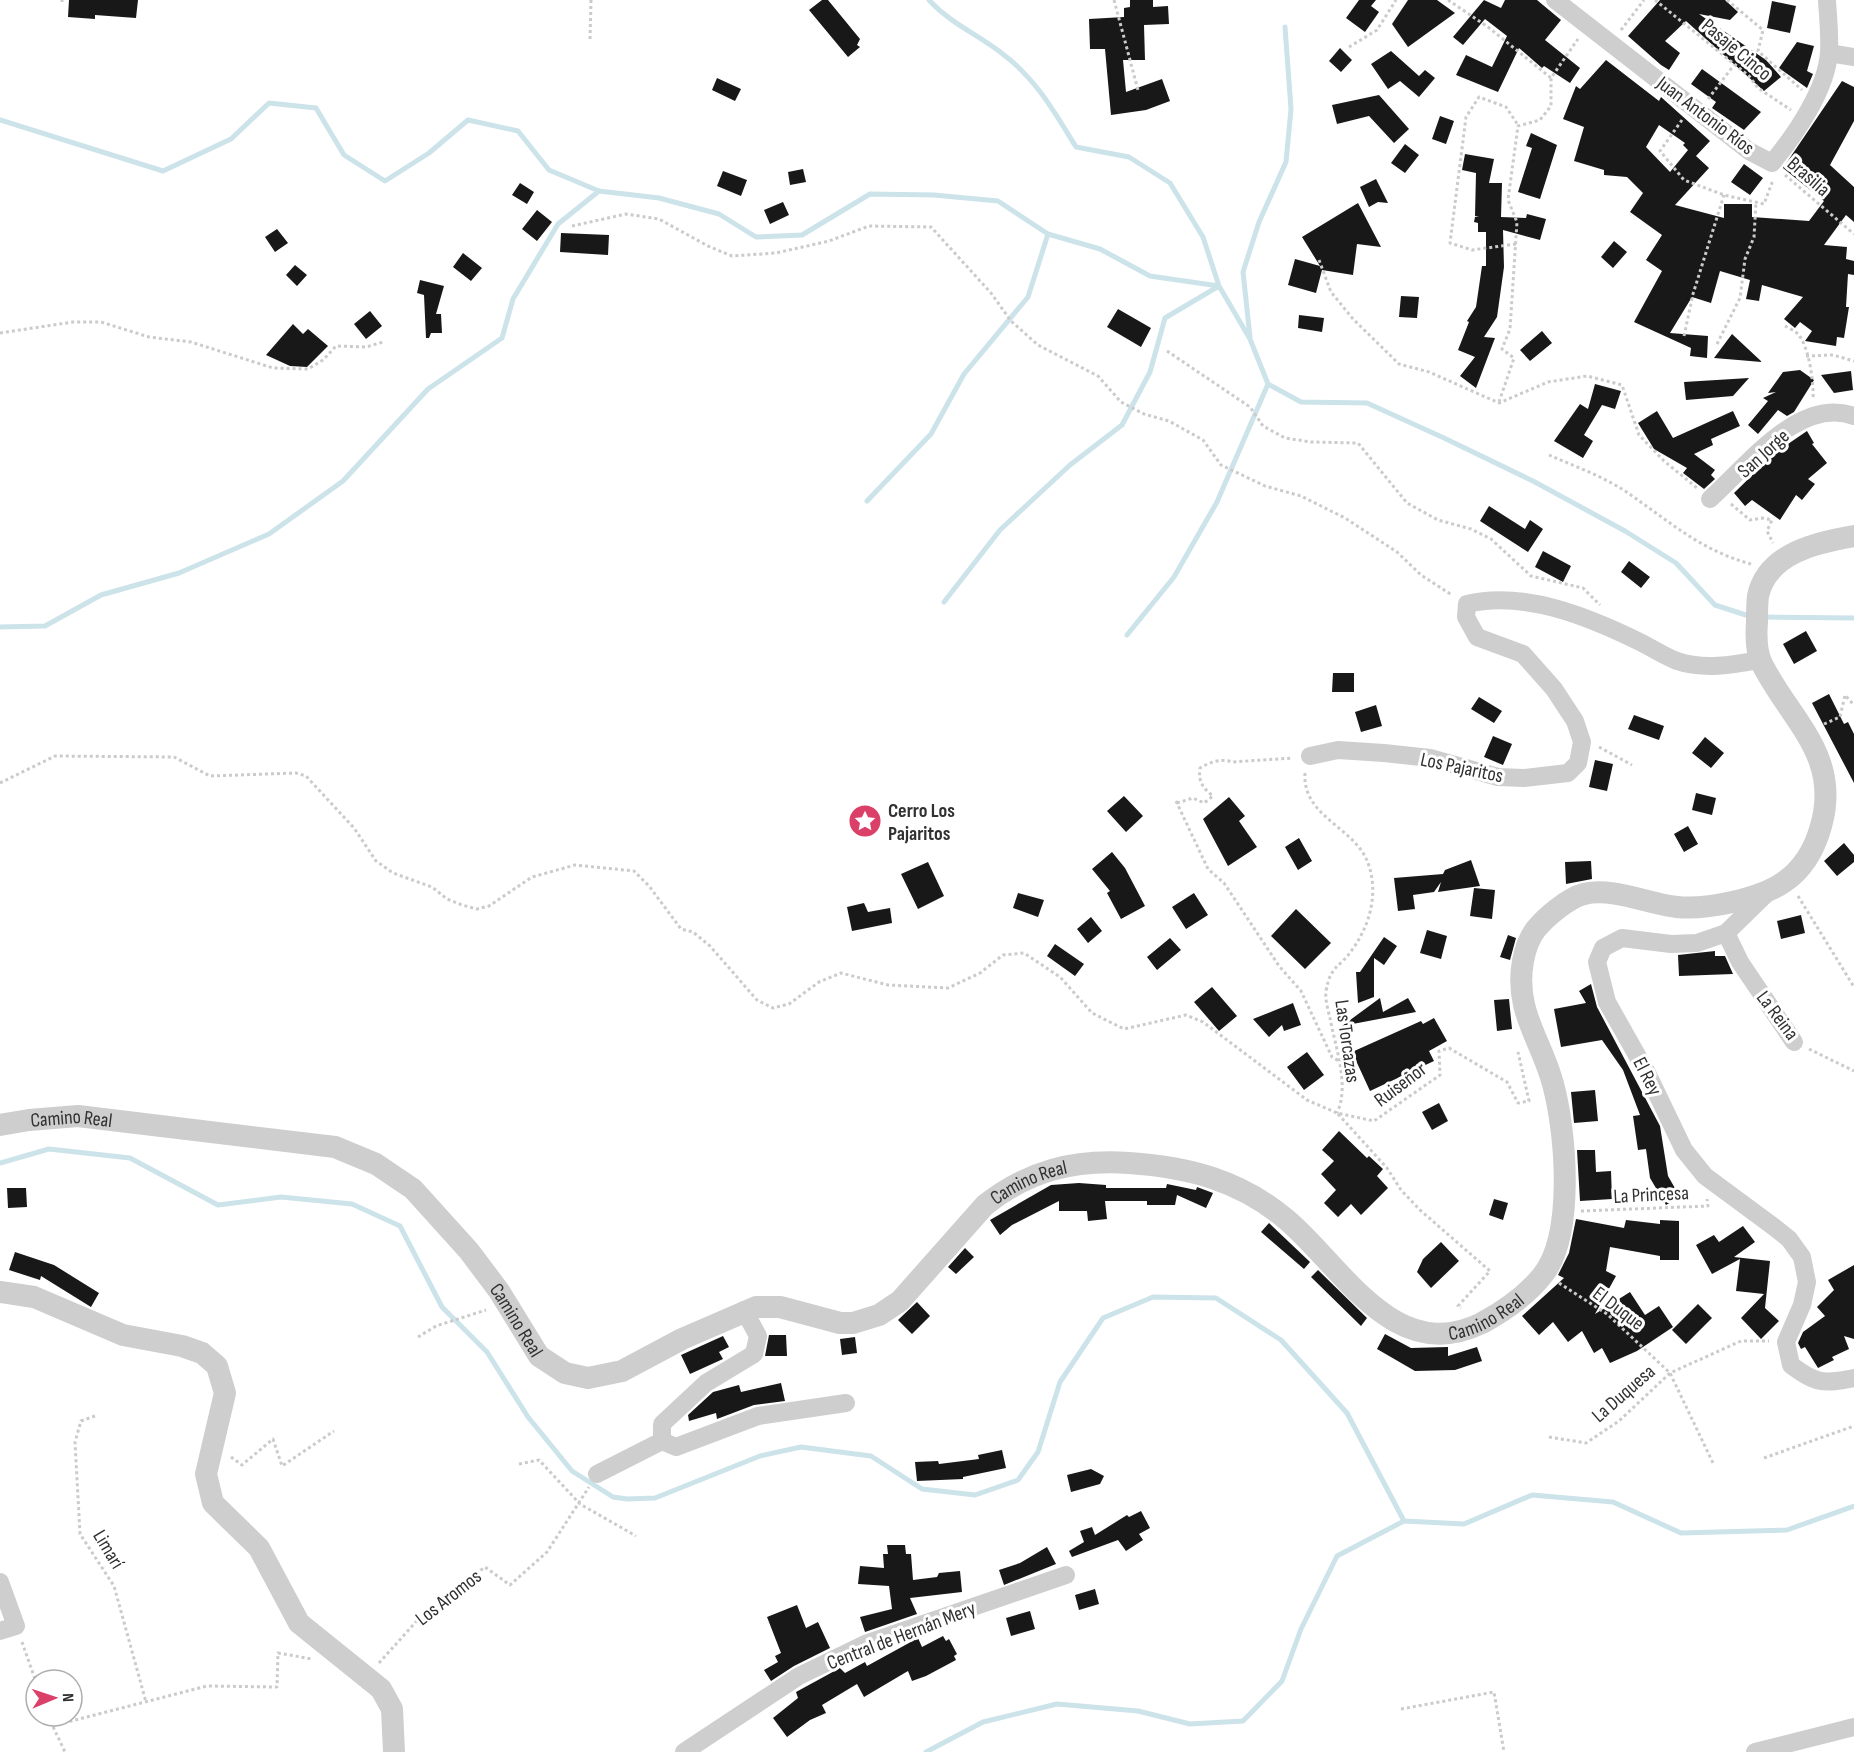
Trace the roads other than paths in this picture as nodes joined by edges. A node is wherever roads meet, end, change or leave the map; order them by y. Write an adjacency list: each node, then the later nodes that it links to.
1 (1555, 0): 3 (street, Juan Antonio Ríos)
2 (1827, 0): 3 (street, Juan Antonio Ríos)
3 (1830, 53): 4 (street)
4 (1854, 57)
5 (1854, 416): 6 (street, San Jorge)
6 (1710, 499)
7 (1854, 536): 8 (street)
8 (1759, 660): 9 (street, Los Pajaritos); 10 (street)
9 (1310, 756)
10 (1780, 883): 11 (street, El Rey); 15 (street, Camino Real)
11 (1726, 933): 12 (street, La Reina); 16 (street, El Rey)
12 (1794, 1042)
13 (0, 1125): 15 (street, Camino Real)
14 (0, 1292): 24 (street)
15 (744, 1310): 18 (street)
16 (1854, 1377)
17 (846, 1403): 18 (street)
18 (662, 1441): 19 (street)
19 (597, 1474)
20 (1066, 1575): 25 (street, Central de Hernán Mery)
21 (0, 1582): 22 (street)
22 (8, 1629)
23 (1854, 1727): 26 (street)
24 (394, 1752)
25 (684, 1752)
26 (1755, 1752)

